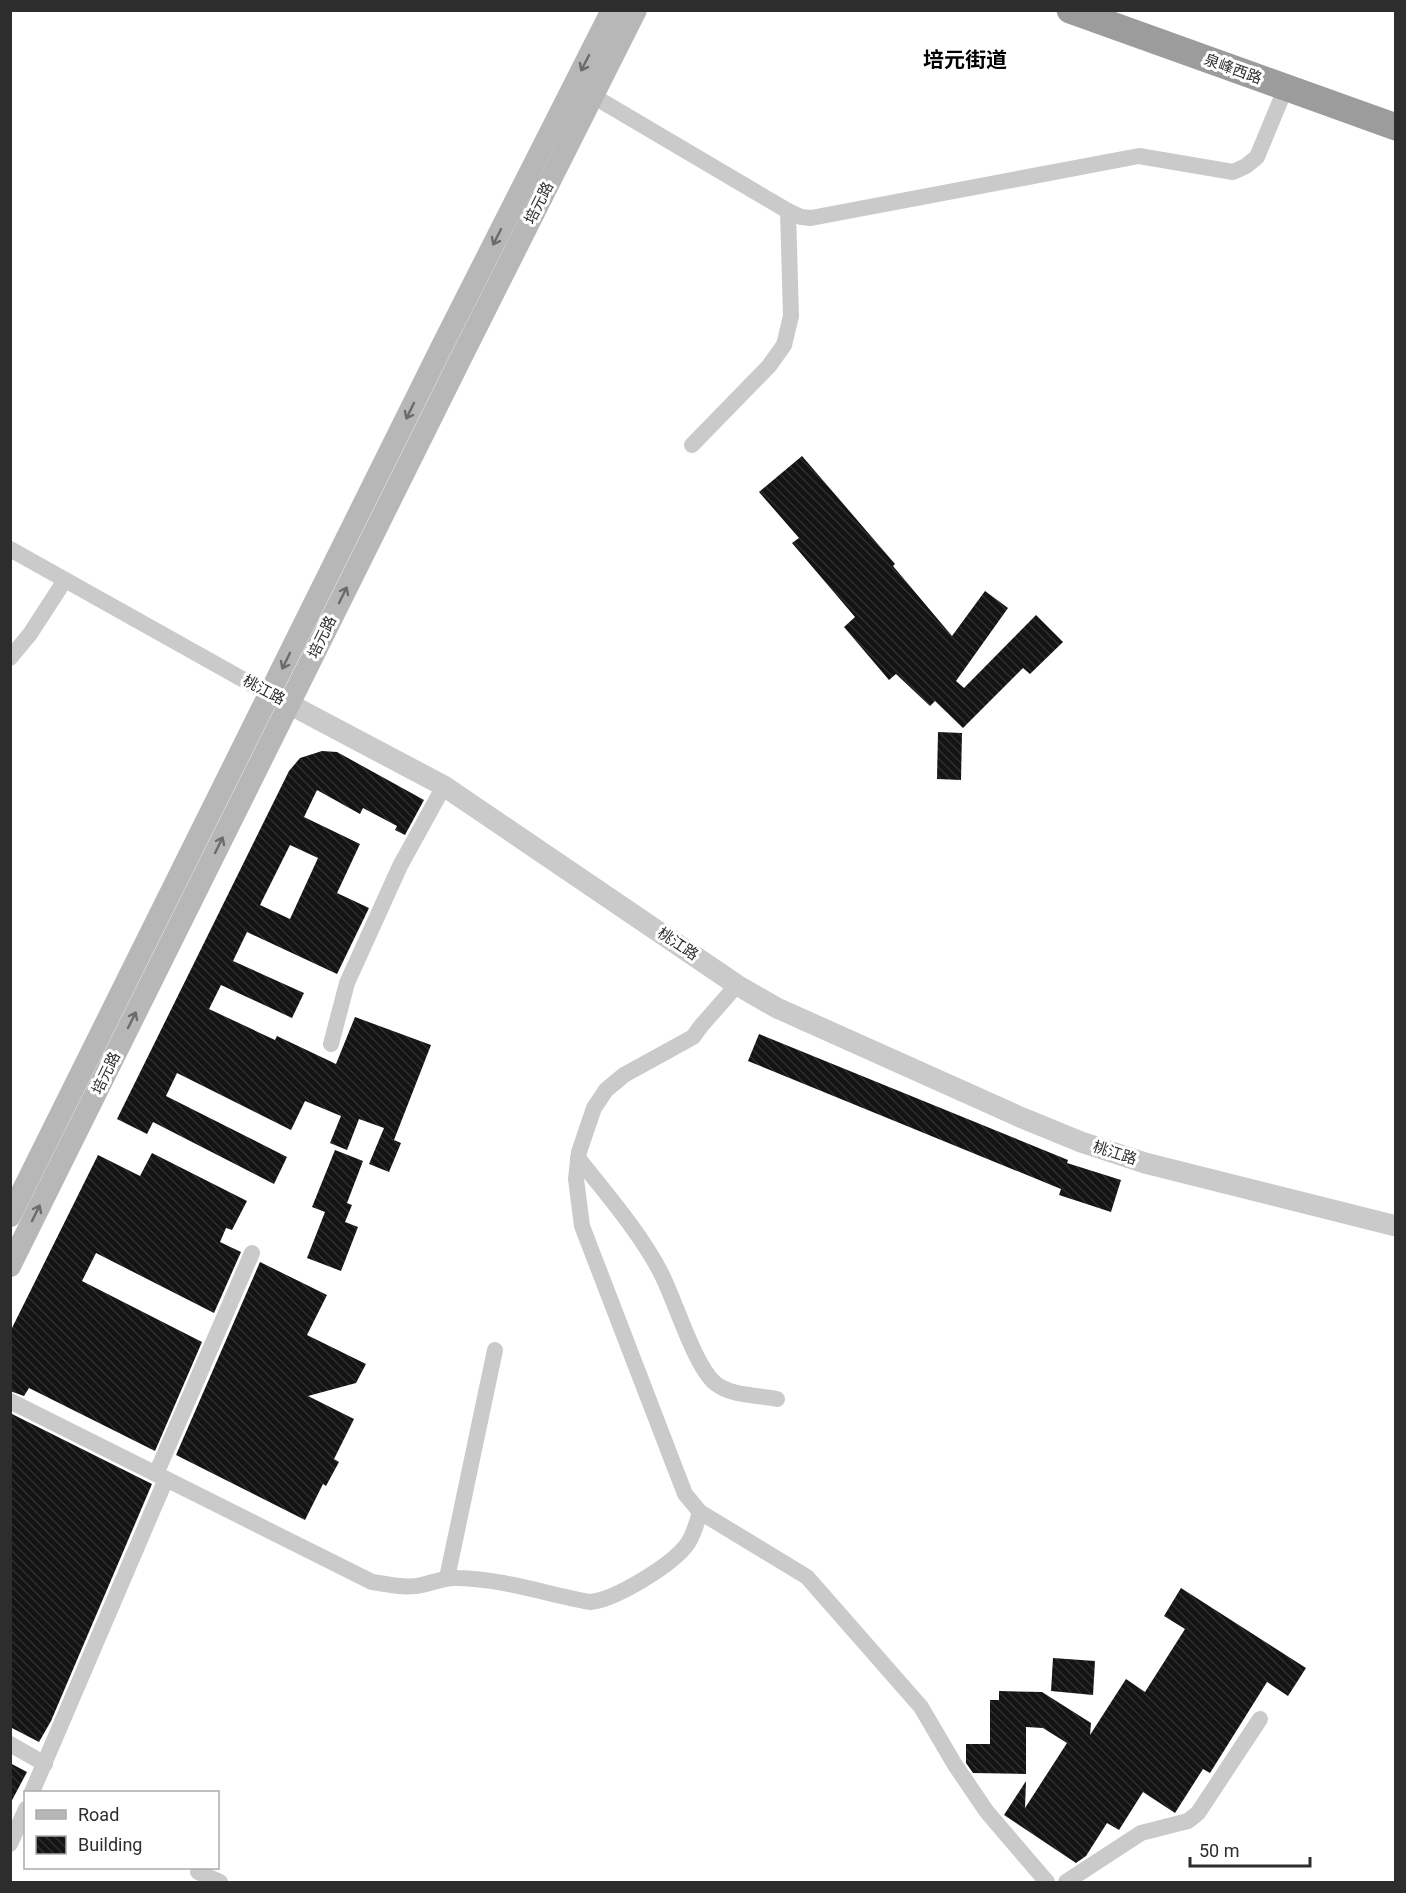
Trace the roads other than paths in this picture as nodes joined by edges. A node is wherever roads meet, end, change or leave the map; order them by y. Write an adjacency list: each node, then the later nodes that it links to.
1 (612, 10): 12 (main road, 培元路, one-way to 12)
2 (636, 10): 5 (main road, 培元路)
3 (1070, 10): 4 (highway, 泉峰西路)
4 (1286, 87): 6 (highway, 泉峰西路); 7 (street)
5 (593, 96): 7 (street); 12 (main road, 培元路, one-way to 5)
6 (1395, 127)
7 (788, 211): 8 (street)
8 (692, 445)
9 (10, 549): 10 (street, 桃江路)
10 (65, 580): 11 (street); 12 (street, 桃江路)
11 (10, 658)
12 (279, 699): 13 (street, 桃江路); 17 (main road, 培元路); 20 (main road, 培元路, one-way to 12)
13 (444, 786): 14 (street, 桃江路); 15 (street)
14 (737, 985): 16 (street); 18 (street, 桃江路)
15 (331, 1044)
16 (578, 1158): 22 (street); 25 (street)
17 (10, 1216)
18 (1395, 1226)
19 (252, 1253): 24 (street)
20 (10, 1266)
21 (495, 1350): 26 (street)
22 (777, 1399)
23 (10, 1401): 24 (street)
24 (161, 1476): 26 (street); 29 (street)
25 (700, 1512): 26 (street); 35 (street)
26 (447, 1578)
27 (1260, 1719): 36 (street)
28 (10, 1744): 29 (street)
29 (45, 1764): 30 (street)
30 (32, 1791)
31 (24, 1813): 32 (street)
32 (10, 1844)
33 (198, 1872): 34 (street)
34 (220, 1882)
35 (1047, 1882)
36 (1066, 1882)

